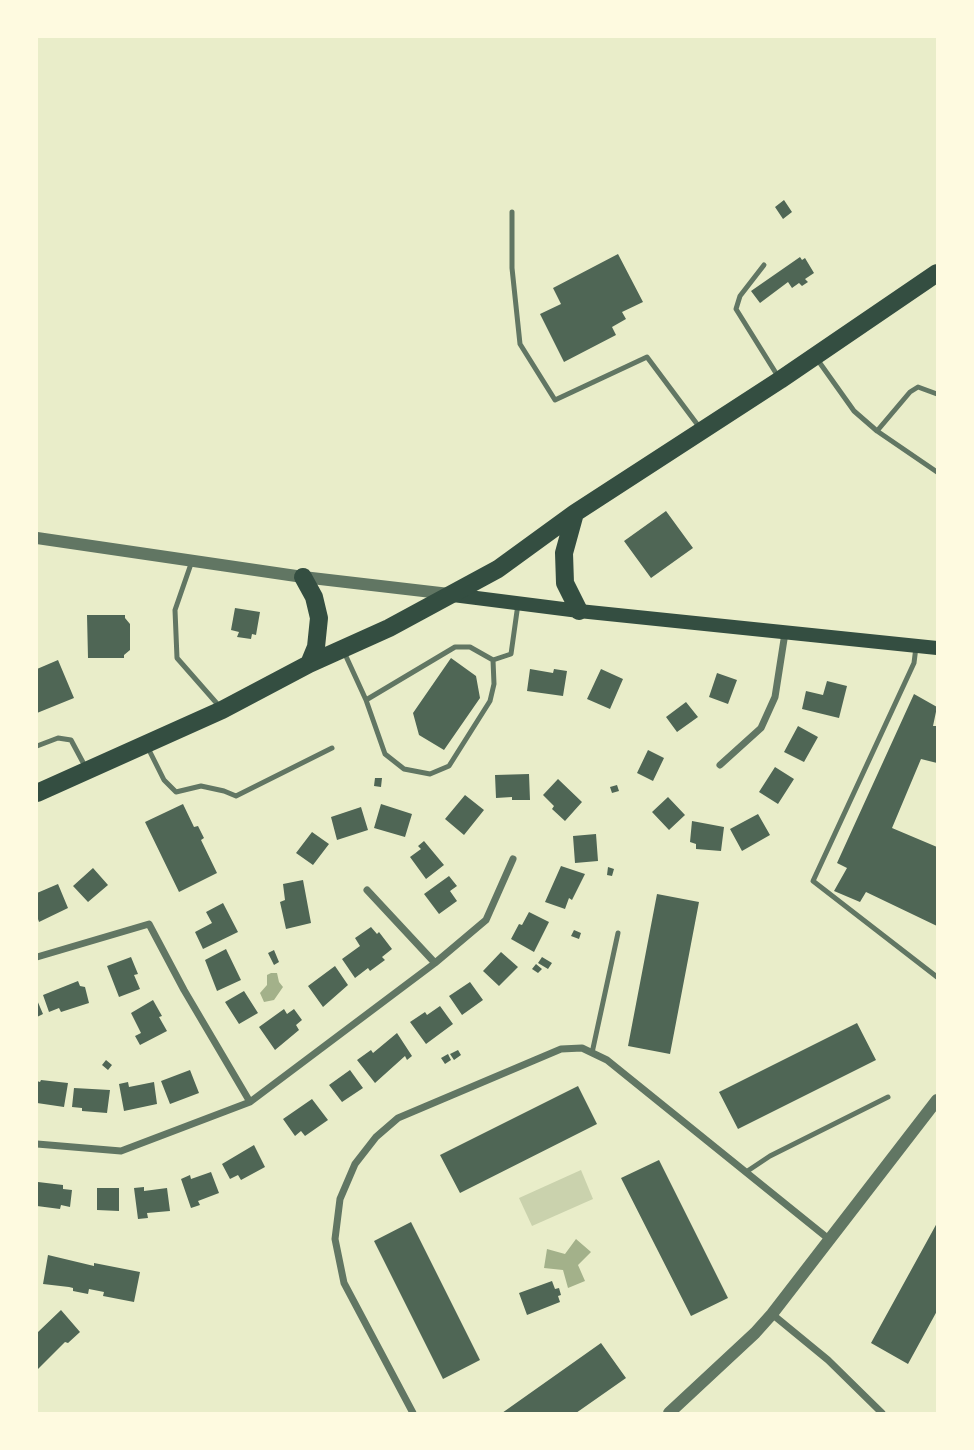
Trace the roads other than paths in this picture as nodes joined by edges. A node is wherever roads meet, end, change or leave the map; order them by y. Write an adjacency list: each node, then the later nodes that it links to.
1 (512, 212): 7 (lane)
2 (764, 265): 5 (lane)
3 (937, 273): 4 (main road)
4 (815, 357): 5 (main road); 8 (lane)
5 (780, 380): 7 (main road)
6 (937, 394): 8 (lane)
7 (702, 431): 10 (main road)
8 (877, 431): 9 (lane)
9 (937, 472)
10 (575, 513): 14 (main road); 16 (main road)
11 (37, 538): 12 (street)
12 (192, 561): 13 (street); 24 (lane)
13 (303, 577): 14 (street); 22 (main road)
14 (453, 595): 15 (main road); 20 (main road)
15 (517, 604): 16 (main road); 21 (lane)
16 (579, 611): 17 (main road)
17 (785, 633): 18 (main road); 28 (street)
18 (916, 646): 19 (main road); 36 (lane)
19 (937, 648)
20 (343, 649): 22 (main road); 23 (lane)
21 (493, 660): 23 (lane); 23 (lane)
22 (309, 664): 24 (main road)
23 (366, 700)
24 (222, 710): 25 (main road)
25 (146, 745): 27 (lane); 29 (main road)
26 (37, 746): 29 (lane)
27 (332, 748)
28 (720, 765)
29 (88, 771): 30 (main road)
30 (37, 793)
31 (513, 859): 35 (street)
32 (367, 890): 35 (street)
33 (618, 933): 37 (lane)
34 (37, 957): 39 (street)
35 (435, 963): 39 (street)
36 (937, 977)
37 (592, 1053): 42 (street); 45 (street)
38 (888, 1097): 42 (lane)
39 (250, 1102): 41 (street)
40 (935, 1107): 43 (street)
41 (37, 1144)
42 (746, 1172): 43 (street)
43 (831, 1240): 44 (street)
44 (772, 1314): 46 (street); 47 (street)
45 (413, 1413)
46 (669, 1413)
47 (882, 1413)

